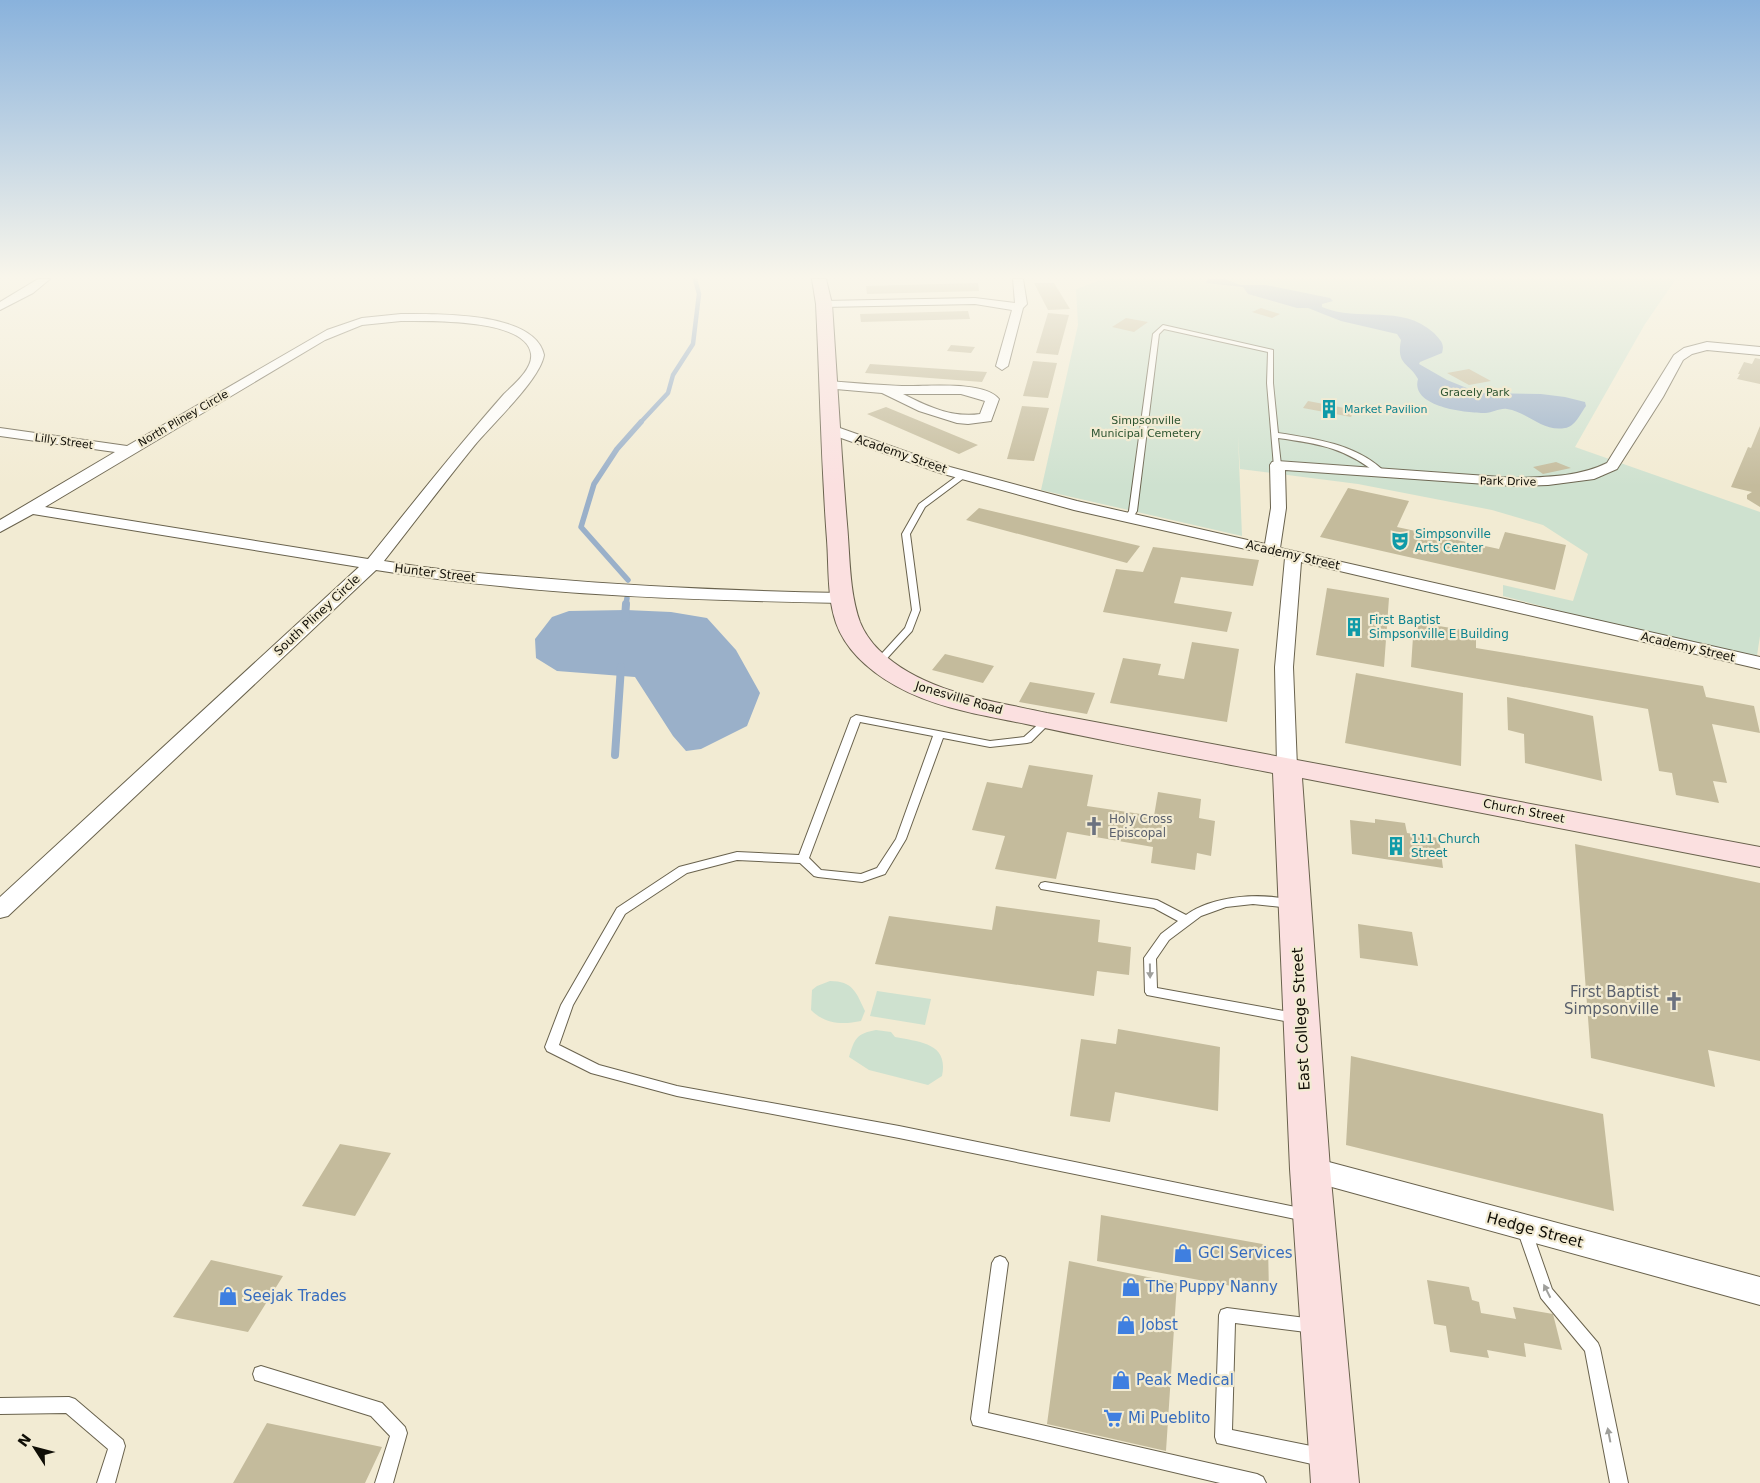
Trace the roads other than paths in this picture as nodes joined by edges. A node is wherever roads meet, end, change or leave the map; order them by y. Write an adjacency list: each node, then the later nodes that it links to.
1 (304, 348): 16 (street, North Pliney Circle)
2 (536, 348): 25 (street, South Pliney Circle)
3 (827, 348): 11 (street, Jonesville Road)
4 (1007, 348): 10 (street)
5 (1154, 348): 21 (lane)
6 (1258, 348): 15 (lane)
7 (1699, 348): 18 (street, Park Drive)
8 (1730, 348): 9 (street, Park Drive)
9 (1760, 351)
10 (1002, 366)
11 (829, 386): 12 (street); 13 (street, Jonesville Road)
12 (885, 389): 12 (street)
13 (832, 430): 19 (street, Academy Street); 26 (street, Jonesville Road)
14 (0, 432): 16 (street, Lilly Street)
15 (1275, 434): 17 (lane); 18 (lane)
16 (128, 450): 20 (street, North Pliney Circle)
17 (1277, 465): 18 (street, Park Drive); 23 (street)
18 (1382, 474)
19 (964, 476): 21 (street, Academy Street); 27 (lane)
20 (32, 508): 22 (street, North Pliney Circle); 25 (street, Hunter Street)
21 (1129, 517): 23 (street, Academy Street)
22 (0, 527)
23 (1271, 550): 24 (street, Academy Street)
24 (1294, 556): 28 (street, Academy Street); 31 (street, East College Street)
25 (373, 564): 26 (street, Hunter Street); 36 (street, South Pliney Circle)
26 (843, 598): 27 (street, Jonesville Road)
27 (878, 663): 29 (street, Jonesville Road)
28 (1760, 664)
29 (1047, 721): 30 (lane); 31 (street, Jonesville Road)
30 (939, 734): 33 (lane); 33 (lane)
31 (1287, 767): 32 (street, Church Street); 35 (street, East College Street)
32 (1760, 857)
33 (802, 859): 40 (lane)
34 (1045, 886): 37 (lane)
35 (1295, 905): 37 (lane); 38 (street, East College Street)
36 (0, 910)
37 (1187, 921): 38 (lane, one-way to 38)
38 (1301, 1020): 39 (street, East College Street)
39 (1310, 1169): 40 (street, East College Street); 41 (street, Hedge Street)
40 (1313, 1217): 44 (street, East College Street)
41 (1523, 1227): 43 (street, Hedge Street); 51 (lane, one-way to 41)
42 (1000, 1263): 50 (lane)
43 (1760, 1291)
44 (1322, 1327): 47 (street, East College Street); 47 (lane)
45 (261, 1374): 49 (lane)
46 (0, 1406): 48 (lane)
47 (1334, 1471)
48 (106, 1483)
49 (384, 1483)
50 (1257, 1483)
51 (1619, 1483)

